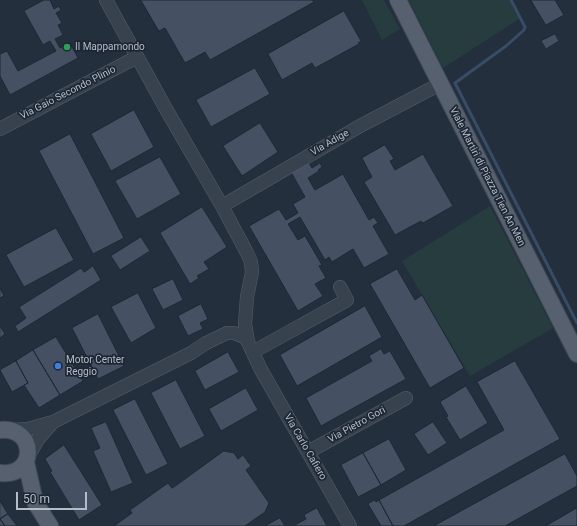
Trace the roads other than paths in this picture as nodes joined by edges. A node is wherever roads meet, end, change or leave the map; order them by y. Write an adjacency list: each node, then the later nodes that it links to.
1 (106, 0): 3 (street)
2 (400, 2): 4 (main road, Viale Martiri di Piazza Tien An Men)
3 (137, 58): 5 (street, Via Gaio Secondo Plinio); 6 (street)
4 (440, 84): 6 (street, Via Adige); 12 (main road, Viale Martiri di Piazza Tien An Men)
5 (0, 129)
6 (222, 206): 8 (street)
7 (340, 287): 10 (street)
8 (247, 297): 9 (street); 10 (street)
9 (227, 333): 10 (street); 11 (street, Via Carlo Cafiero)
10 (251, 347): 13 (street, Via Carlo Cafiero)
11 (191, 353): 13 (street, Via Carlo Cafiero); 15 (street, Via Carlo Cafiero)
12 (577, 354)
13 (260, 368): 17 (street, Via Carlo Cafiero)
14 (406, 398): 17 (street, Via Pietro Gori)
15 (53, 422): 16 (street, Via Carlo Cafiero); 18 (street, Via Carlo Cafiero)
16 (4, 428): 18 (main road)
17 (308, 452): 22 (street, Via Carlo Cafiero)
18 (27, 459): 19 (main road); 20 (main road)
19 (0, 473): 20 (main road)
20 (35, 502): 21 (main road)
21 (50, 526)
22 (350, 526)

